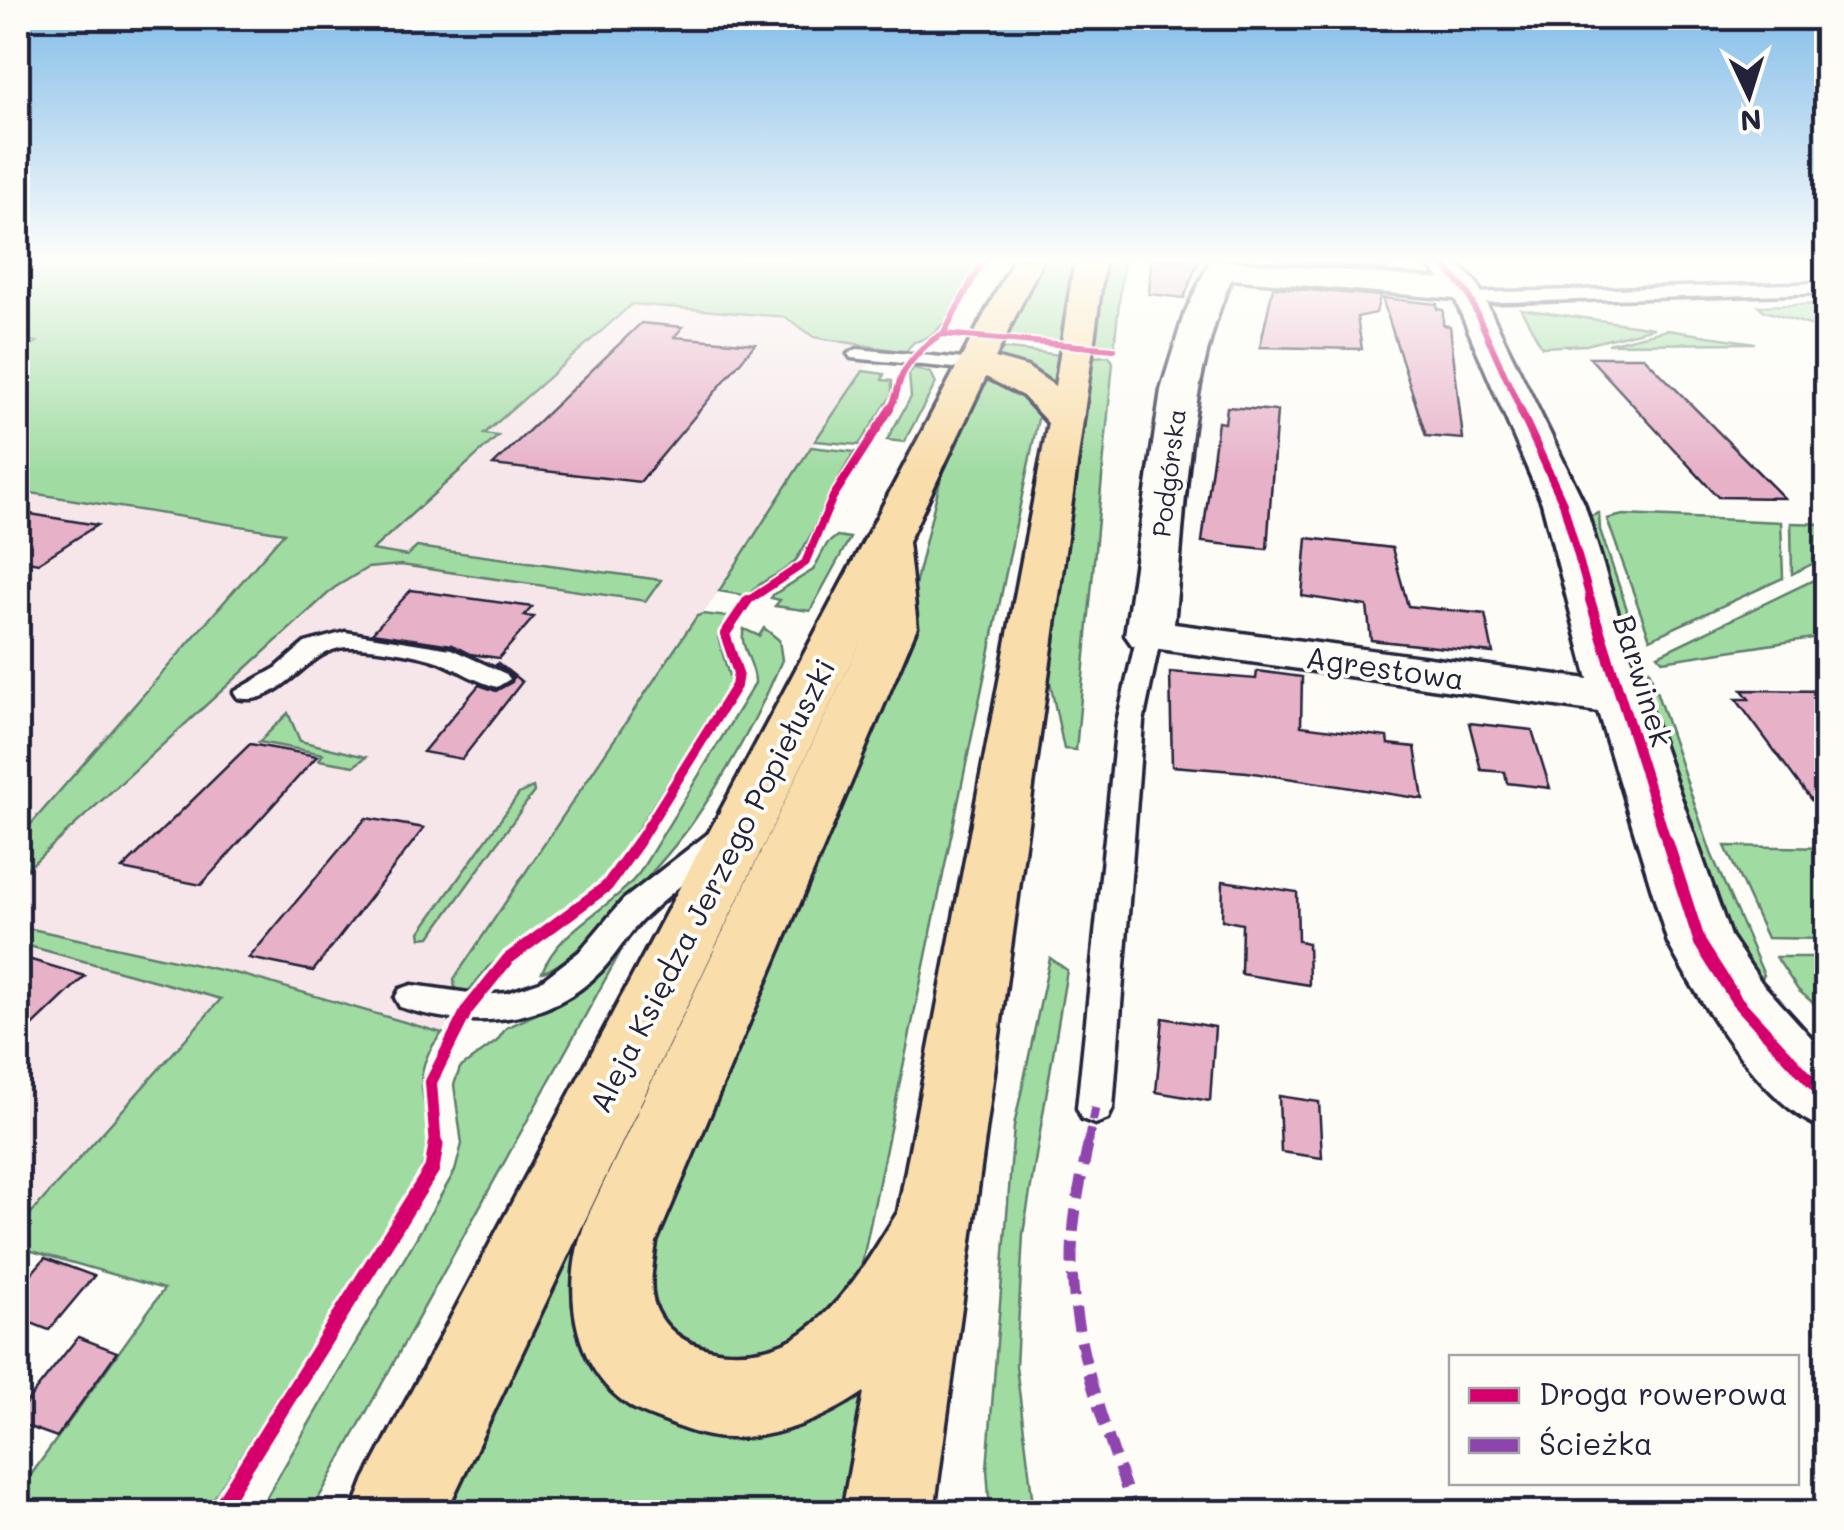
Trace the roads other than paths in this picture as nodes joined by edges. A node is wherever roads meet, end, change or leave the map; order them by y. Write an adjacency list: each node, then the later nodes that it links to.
1 (991, 330): 6 (main road, Aleja Księdza Jerzego Popiełuszki)
2 (1078, 330): 7 (main road)
3 (1195, 330): 9 (street, Podgórska)
4 (1481, 330): 12 (street, Barwinek)
5 (857, 354): 6 (lane)
6 (974, 365): 7 (main road); 8 (main road, Aleja Księdza Jerzego Popiełuszki)
7 (1064, 419): 17 (main road)
8 (887, 541): 13 (main road, Aleja Księdza Jerzego Popiełuszki); 17 (main road)
9 (1150, 636): 12 (street, Agrestowa); 16 (lane)
10 (496, 679): 11 (lane)
11 (247, 692)
12 (1620, 699): 15 (street, Barwinek)
13 (748, 816): 14 (lane); 18 (main road, Aleja Księdza Jerzego Popiełuszki)
14 (412, 998)
15 (1826, 1098)
16 (1096, 1108)
17 (935, 1224): 19 (main road)
18 (398, 1512)
19 (888, 1512)

